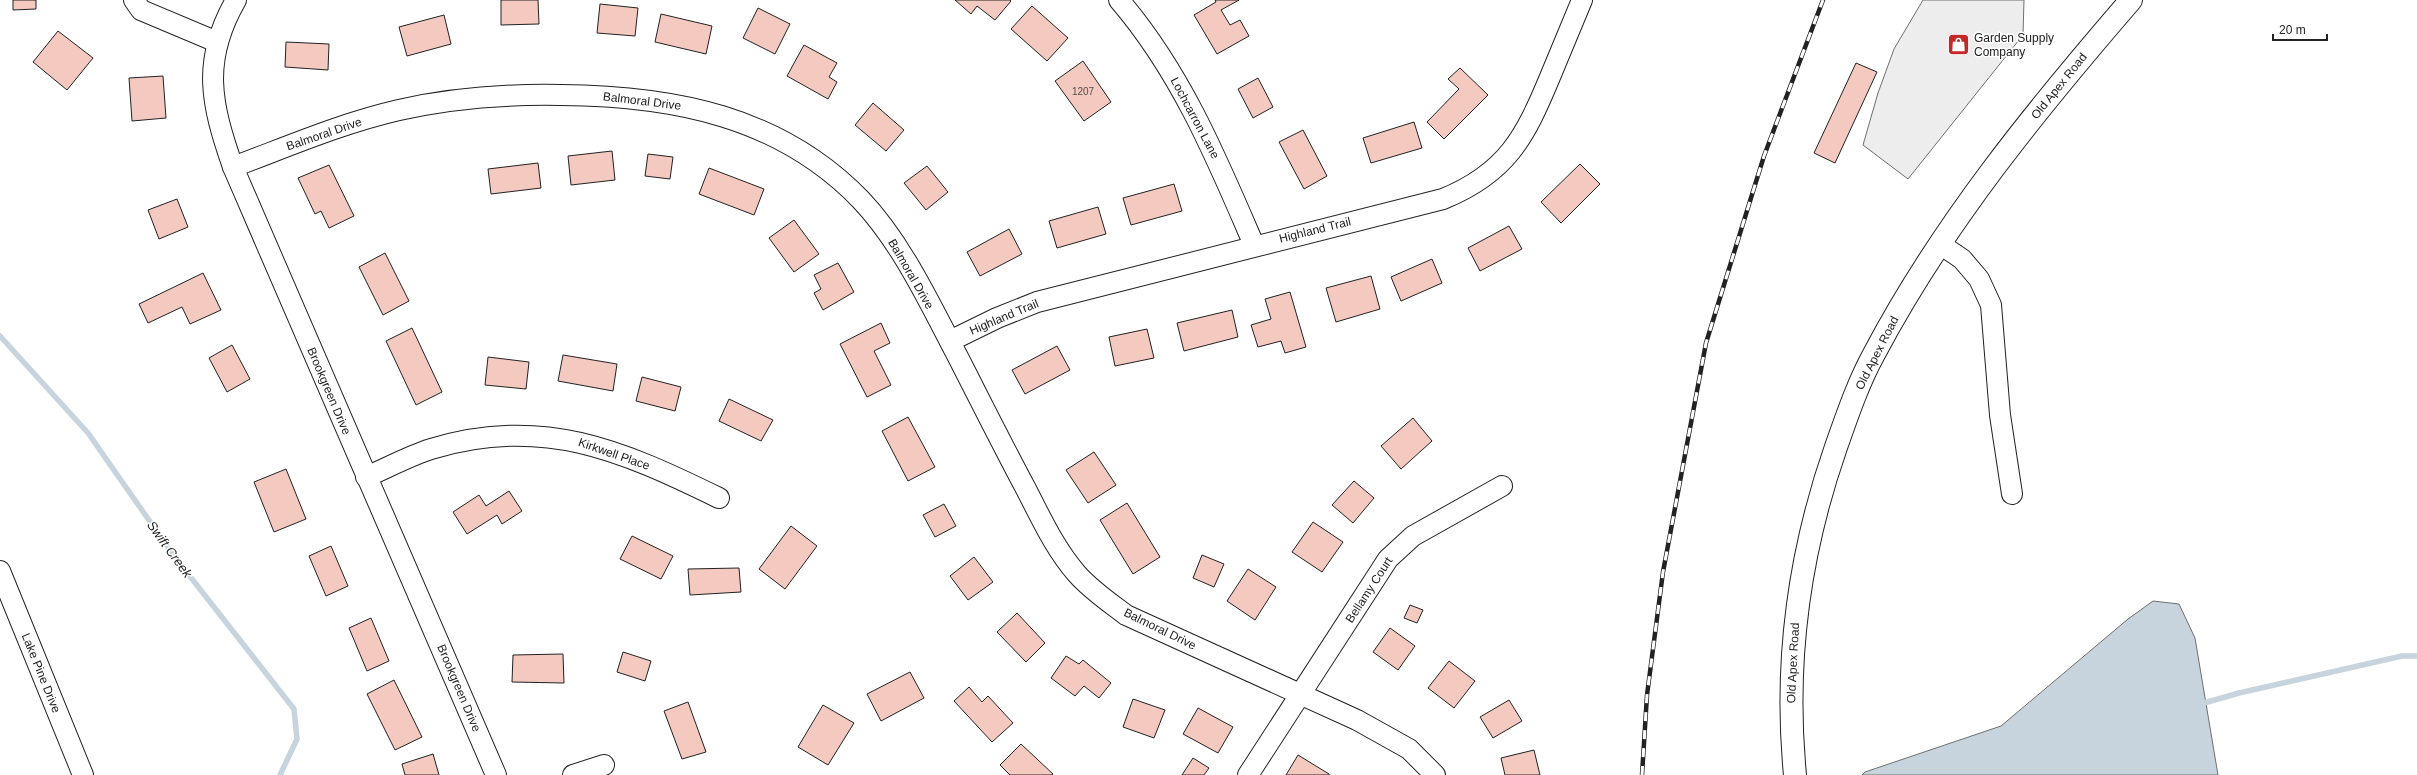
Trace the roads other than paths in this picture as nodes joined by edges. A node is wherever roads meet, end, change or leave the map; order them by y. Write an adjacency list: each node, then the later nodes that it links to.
1 (134, 0): 6 (street)
2 (236, 0): 6 (street, Brookgreen Drive)
3 (1119, 0): 9 (street, Lochcarron Lane)
4 (1582, 0): 9 (street, Highland Trail)
5 (2131, 0): 8 (main road, Old Apex Road)
6 (216, 42): 7 (street, Brookgreen Drive)
7 (233, 167): 10 (street, Balmoral Drive); 11 (street, Brookgreen Drive)
8 (1940, 244): 13 (street); 23 (main road, Old Apex Road)
9 (1254, 245): 10 (street, Highland Trail)
10 (950, 341): 16 (street, Balmoral Drive)
11 (366, 477): 14 (street, Kirkwell Place); 19 (street, Brookgreen Drive)
12 (1502, 486): 16 (street, Bellamy Court)
13 (2012, 494)
14 (719, 498)
15 (0, 571): 18 (street, Lake Pine Drive)
16 (1302, 695): 21 (street, Bellamy Court); 22 (street, Balmoral Drive)
17 (604, 765): 20 (street)
18 (83, 775)
19 (496, 775)
20 (573, 775)
21 (1248, 775)
22 (1434, 775)
23 (1795, 775)

